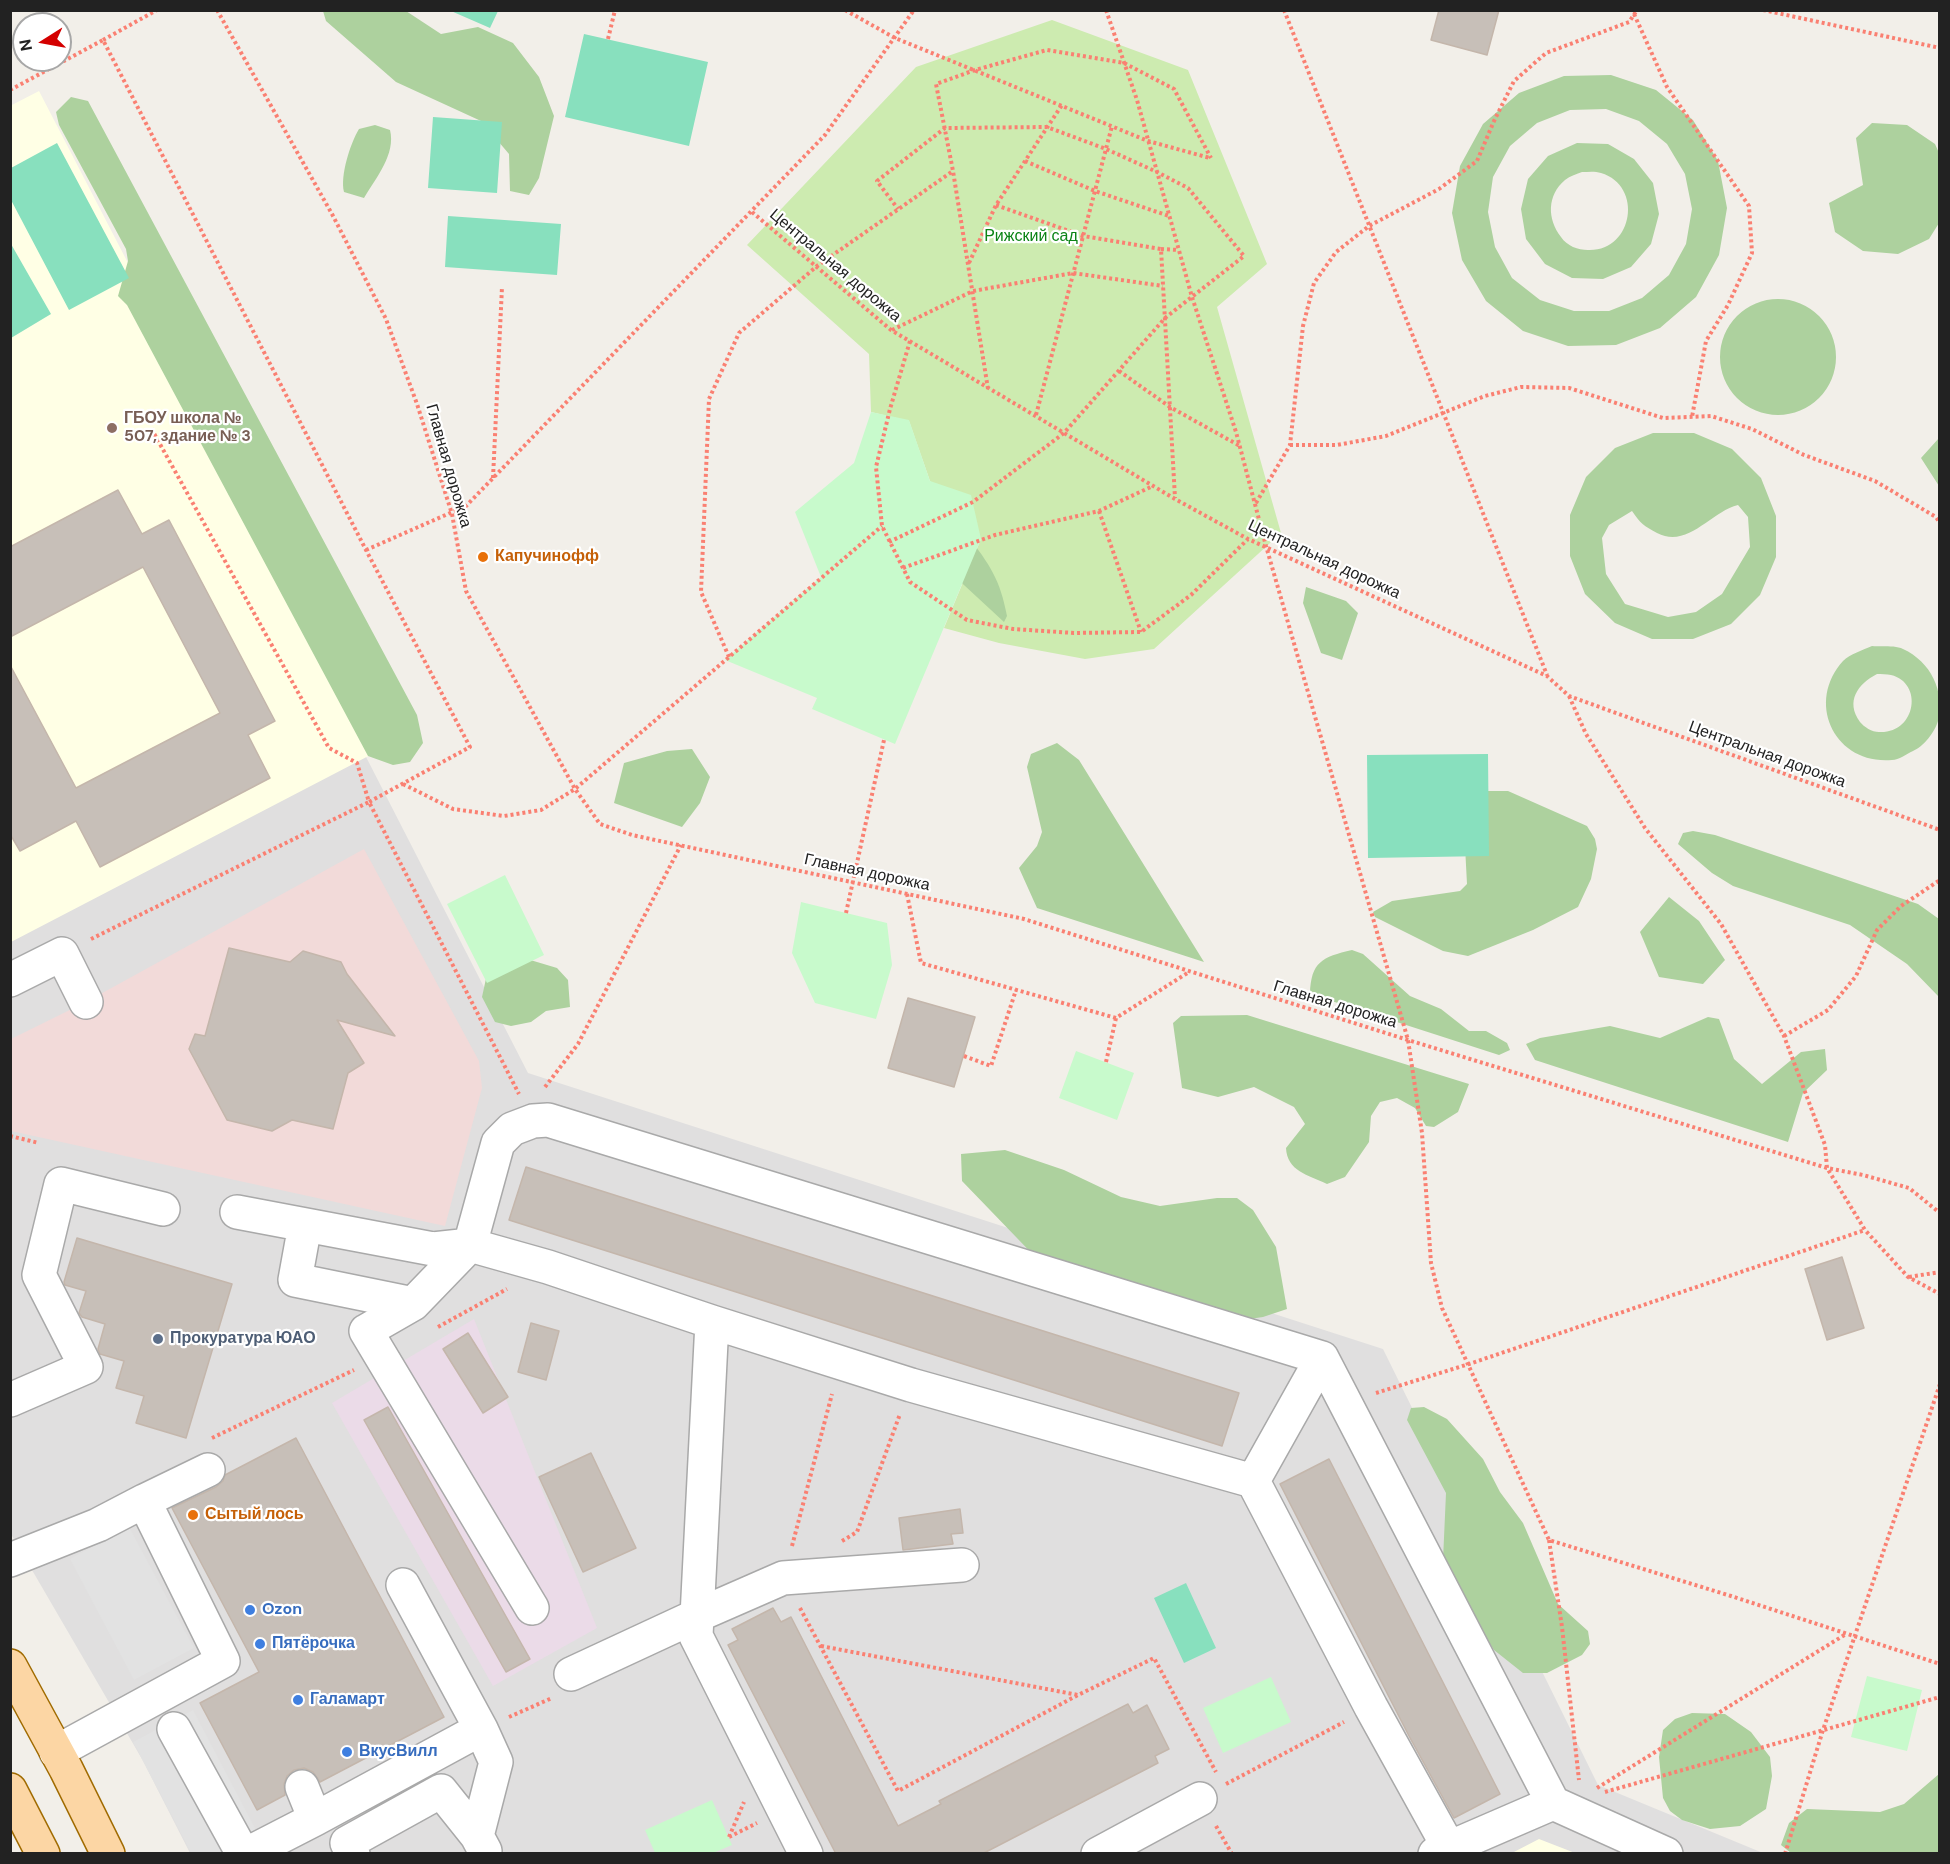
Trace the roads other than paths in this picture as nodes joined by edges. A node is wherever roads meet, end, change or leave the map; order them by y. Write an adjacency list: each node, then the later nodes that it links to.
1 (10, 980): 2 (lane)
2 (86, 1002)
3 (163, 1209): 10 (lane)
4 (237, 1212): 5 (lane)
5 (305, 1225): 6 (lane); 7 (lane)
6 (470, 1245): 7 (lane); 8 (lane); 9 (lane)
7 (413, 1304): 17 (lane)
8 (712, 1322): 12 (lane); 18 (lane)
9 (1322, 1358): 12 (lane); 27 (lane)
10 (10, 1400)
11 (208, 1470): 13 (lane)
12 (1253, 1481): 30 (lane)
13 (144, 1501): 14 (lane); 23 (lane)
14 (10, 1560)
15 (962, 1565): 18 (lane)
16 (403, 1585): 22 (lane)
17 (532, 1608)
18 (696, 1616): 20 (lane); 35 (lane)
19 (10, 1666): 23 (main road)
20 (571, 1674)
21 (174, 1729): 33 (lane)
22 (481, 1729): 28 (lane); 29 (lane)
23 (56, 1752): 32 (main road)
24 (302, 1787): 28 (lane)
25 (10, 1790): 31 (main road)
26 (1212, 1792): 36 (lane)
27 (1567, 1801): 30 (lane); 37 (lane)
28 (315, 1819): 33 (lane)
29 (481, 1845): 34 (lane)
30 (1442, 1851)
31 (43, 1854)
32 (108, 1854)
33 (245, 1854)
34 (353, 1854)
35 (806, 1854)
36 (1098, 1854)
37 (1666, 1854)

